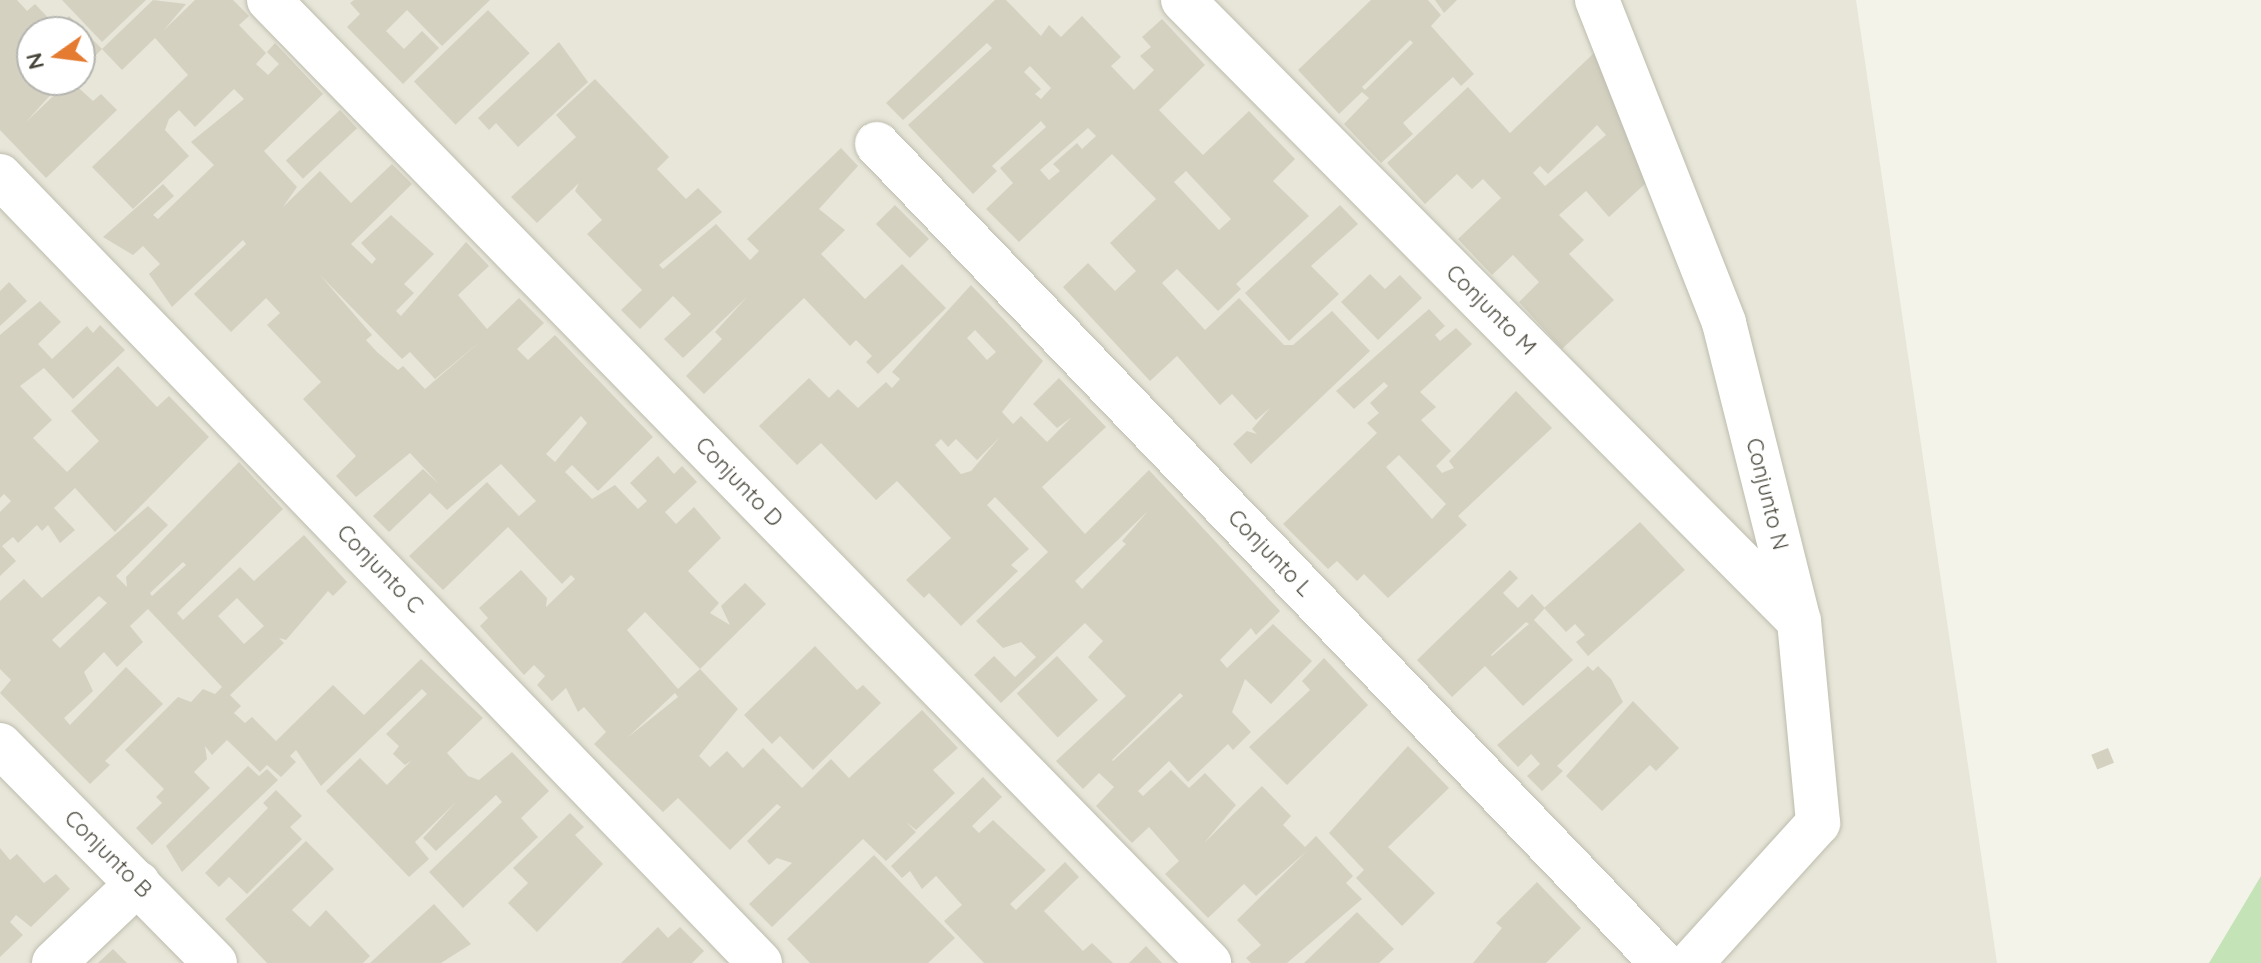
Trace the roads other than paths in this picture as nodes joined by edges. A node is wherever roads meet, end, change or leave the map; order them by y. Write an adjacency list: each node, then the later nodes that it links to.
1 (269, 0): 12 (street, Conjunto D)
2 (1183, 0): 6 (street, Conjunto M)
3 (1597, 0): 6 (street, Conjunto N)
4 (877, 144): 13 (street, Conjunto L)
5 (0, 176): 11 (street, Conjunto C)
6 (1799, 621): 14 (street, Conjunto N)
7 (0, 745): 8 (street, Conjunto B)
8 (138, 883): 9 (street); 10 (street, Conjunto B)
9 (54, 963)
10 (215, 963)
11 (760, 963)
12 (1209, 963)
13 (1662, 963)
14 (1691, 963)

